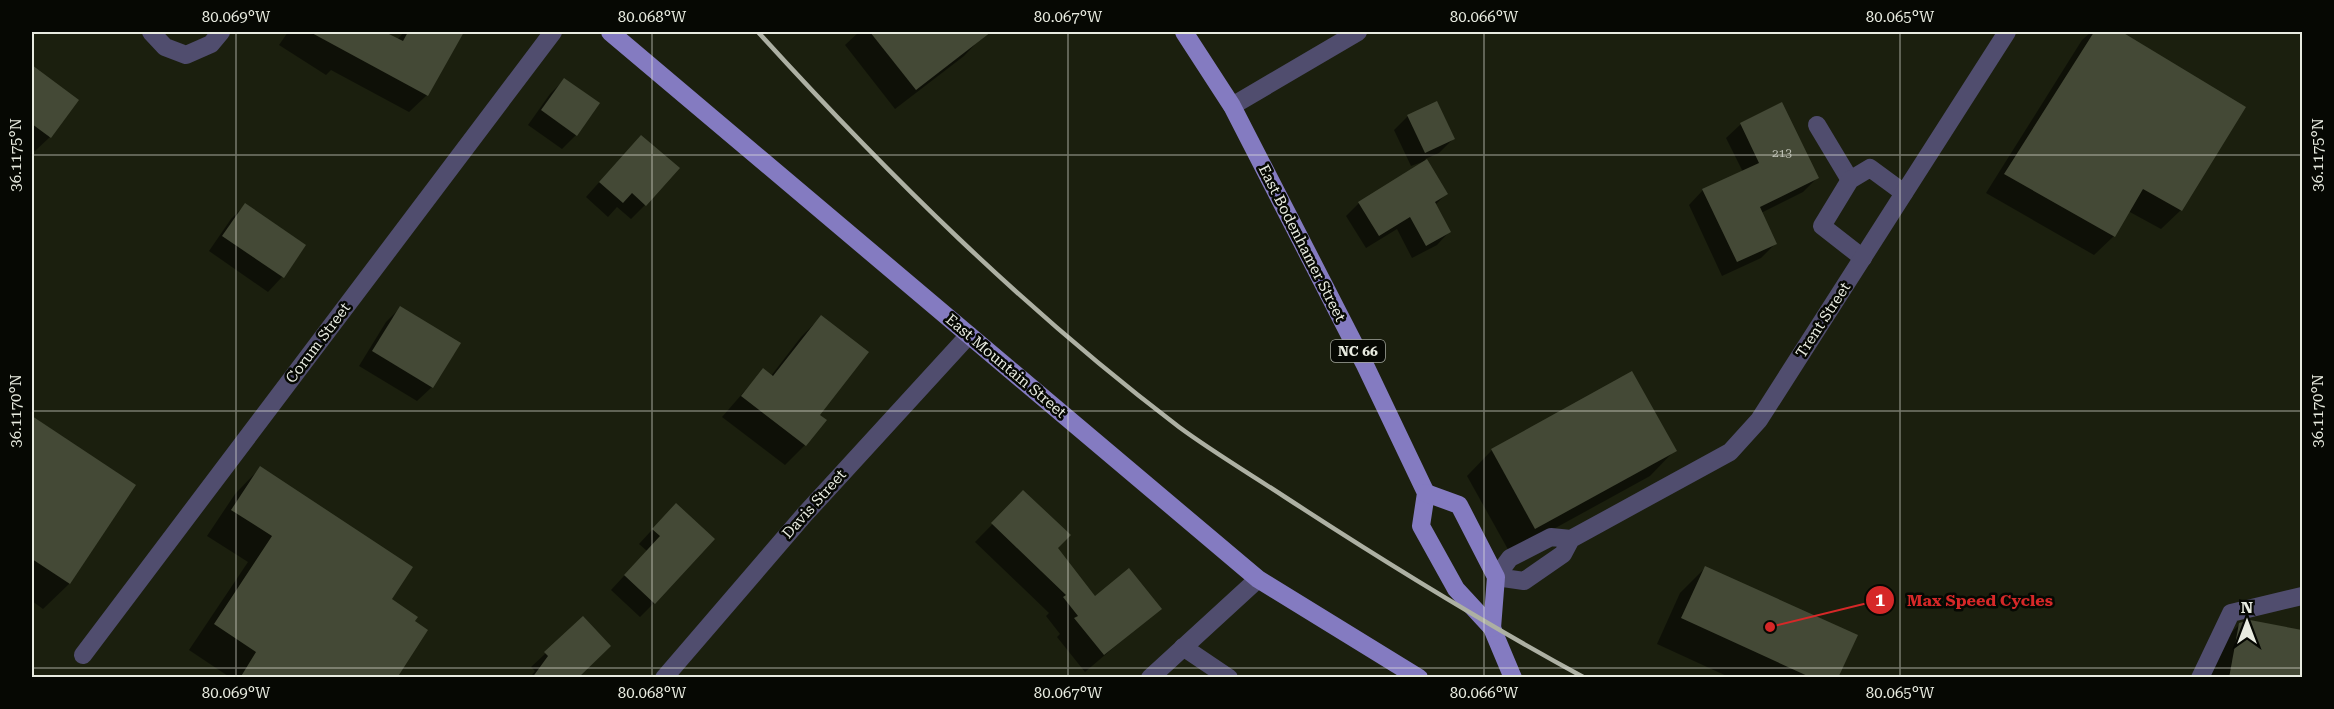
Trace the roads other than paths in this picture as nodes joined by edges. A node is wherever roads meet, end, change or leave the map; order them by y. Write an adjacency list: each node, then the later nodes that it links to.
1 (151, 32): 2 (street)
2 (221, 32)
3 (553, 32): 21 (street, Corum Street)
4 (610, 32): 13 (main road, East Mountain Street)
5 (1184, 32): 8 (main road, East Bodenhamer Street / NC 66)
6 (1358, 32): 8 (street)
7 (2007, 32): 11 (street, Trent Street)
8 (1232, 106): 14 (main road, East Bodenhamer Street / NC 66)
9 (1817, 125): 10 (street)
10 (1850, 180): 11 (street); 12 (street)
11 (1904, 193): 12 (street, Trent Street)
12 (1863, 258): 15 (street, Trent Street)
13 (969, 335): 17 (main road, East Mountain Street); 22 (street, Davis Street)
14 (1426, 493): 16 (main road); 19 (main road)
15 (1571, 539): 16 (street, Trent Street); 16 (street, Trent Street)
16 (1496, 577): 19 (main road)
17 (1258, 579): 20 (street); 25 (main road, East Mountain Street)
18 (2302, 596): 27 (street)
19 (1492, 628): 26 (main road)
20 (1183, 647): 23 (street); 24 (street)
21 (83, 655)
22 (664, 678)
23 (1150, 678)
24 (1229, 678)
25 (1419, 678)
26 (1513, 678)
27 (2200, 678)

